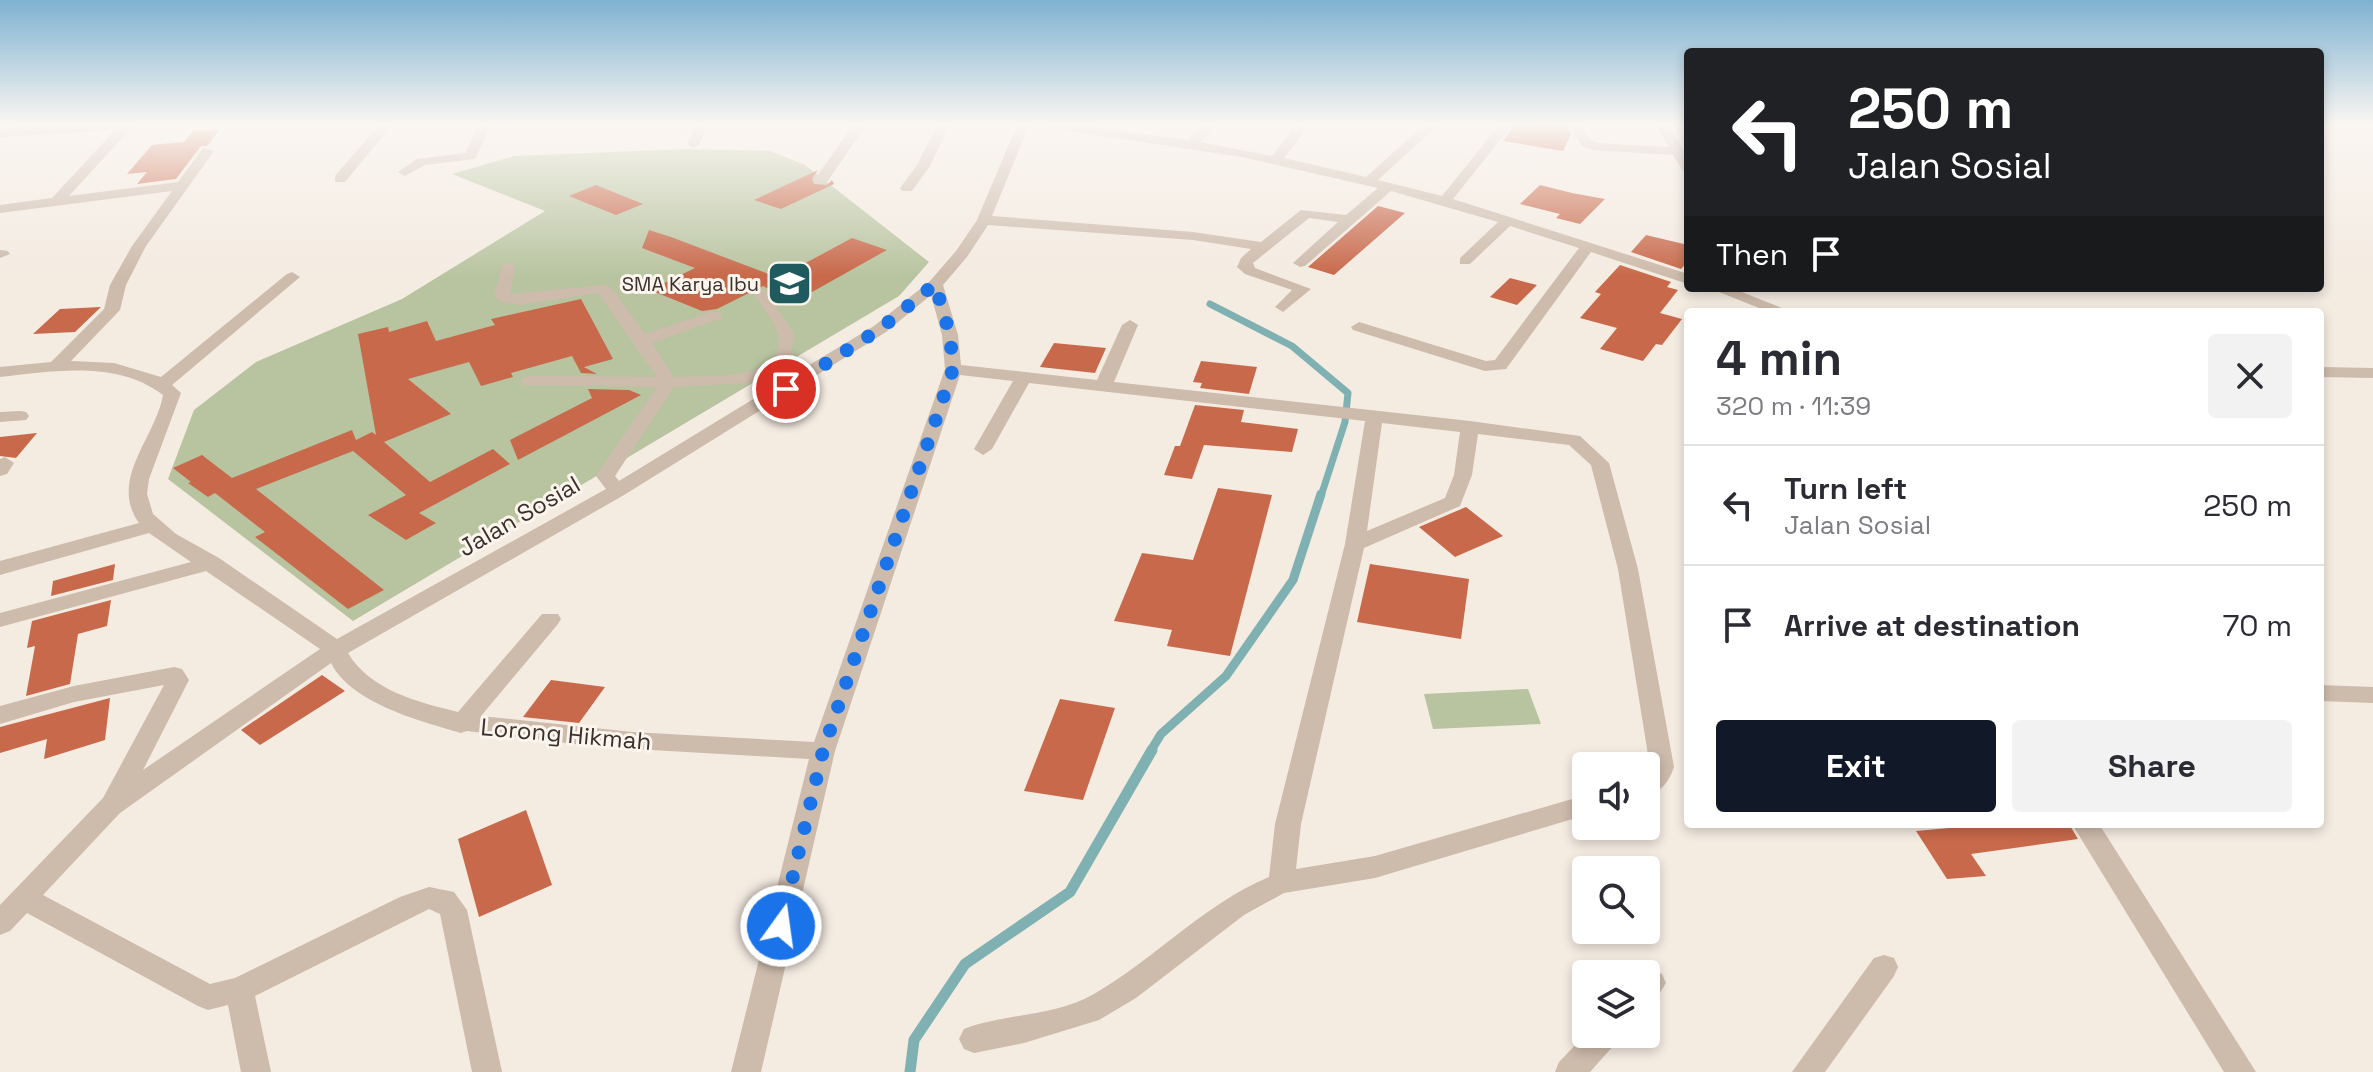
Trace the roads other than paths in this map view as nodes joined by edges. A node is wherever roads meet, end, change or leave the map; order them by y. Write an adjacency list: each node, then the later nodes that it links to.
1 (81, 175): 17 (street)
2 (189, 175): 13 (street)
3 (343, 175): 10 (street)
4 (825, 175): 11 (street)
5 (916, 175): 15 (street)
6 (1002, 175): 19 (street, Jalan Sosial)
7 (1337, 175): 12 (street)
8 (1376, 175): 12 (street)
9 (1466, 175): 16 (street)
10 (340, 179)
11 (822, 179)
12 (1368, 182): 14 (street)
13 (181, 186): 17 (street); 38 (street)
14 (1387, 187): 16 (street); 20 (street)
15 (907, 188)
16 (1444, 202): 21 (street)
17 (55, 203): 18 (street)
18 (0, 209)
19 (984, 220): 22 (street); 29 (street, Jalan Sosial)
20 (1350, 220): 22 (street); 25 (street)
21 (1507, 221): 23 (street); 24 (street)
22 (1264, 247): 32 (street)
23 (1587, 247): 28 (street); 36 (street)
24 (1465, 261)
25 (1300, 263)
26 (508, 267): 37 (street)
27 (292, 277): 48 (street)
28 (1684, 278)
29 (935, 284): 39 (street); 43 (street, Jalan Sosial)
30 (1728, 292): 33 (street)
31 (760, 293): 44 (street)
32 (1283, 307)
33 (1772, 308)
34 (716, 315): 37 (street)
35 (1130, 325): 49 (street)
36 (1359, 327)
37 (642, 341): 47 (street)
38 (57, 366): 40 (street); 48 (street)
39 (953, 369): 45 (street); 67 (street)
40 (0, 372)
41 (2324, 372): 42 (street)
42 (2373, 373)
43 (810, 375): 44 (street); 55 (street, Jalan Sosial)
44 (760, 377): 47 (street)
45 (1023, 378): 49 (street); 54 (street)
46 (530, 381): 47 (street)
47 (669, 382): 55 (street)
48 (163, 384): 56 (street)
49 (1103, 387): 52 (street)
50 (20, 416): 51 (street)
51 (0, 417)
52 (1374, 418): 53 (street); 57 (street)
53 (1470, 426): 57 (street); 68 (street)
54 (983, 449)
55 (617, 491): 62 (street, Jalan Sosial)
56 (151, 526): 58 (street, Lorong Hikmah); 59 (street)
57 (1355, 544): 72 (street)
58 (212, 563): 61 (street); 62 (street, Lorong Hikmah)
59 (0, 568)
60 (550, 619): 66 (street)
61 (0, 620)
62 (335, 650): 66 (street, Lorong Hikmah); 69 (street, Jalan Sosial)
63 (2324, 693): 64 (street)
64 (2373, 695)
65 (0, 715): 69 (street)
66 (461, 724): 67 (street, Lorong Hikmah)
67 (823, 751): 81 (street)
68 (1659, 752)
69 (111, 806): 73 (street, Jalan Sosial)
70 (1572, 809): 72 (street)
71 (2088, 828): 84 (street)
72 (1281, 883): 77 (street)
73 (24, 898): 74 (street, Jalan Sosial); 76 (street)
74 (0, 923)
75 (1884, 967): 83 (street)
76 (239, 990): 79 (street); 80 (street)
77 (974, 1039)
78 (1592, 1048): 82 (street)
79 (256, 1072)
80 (487, 1072)
81 (746, 1072)
82 (1570, 1072)
83 (1807, 1072)
84 (2241, 1072)

